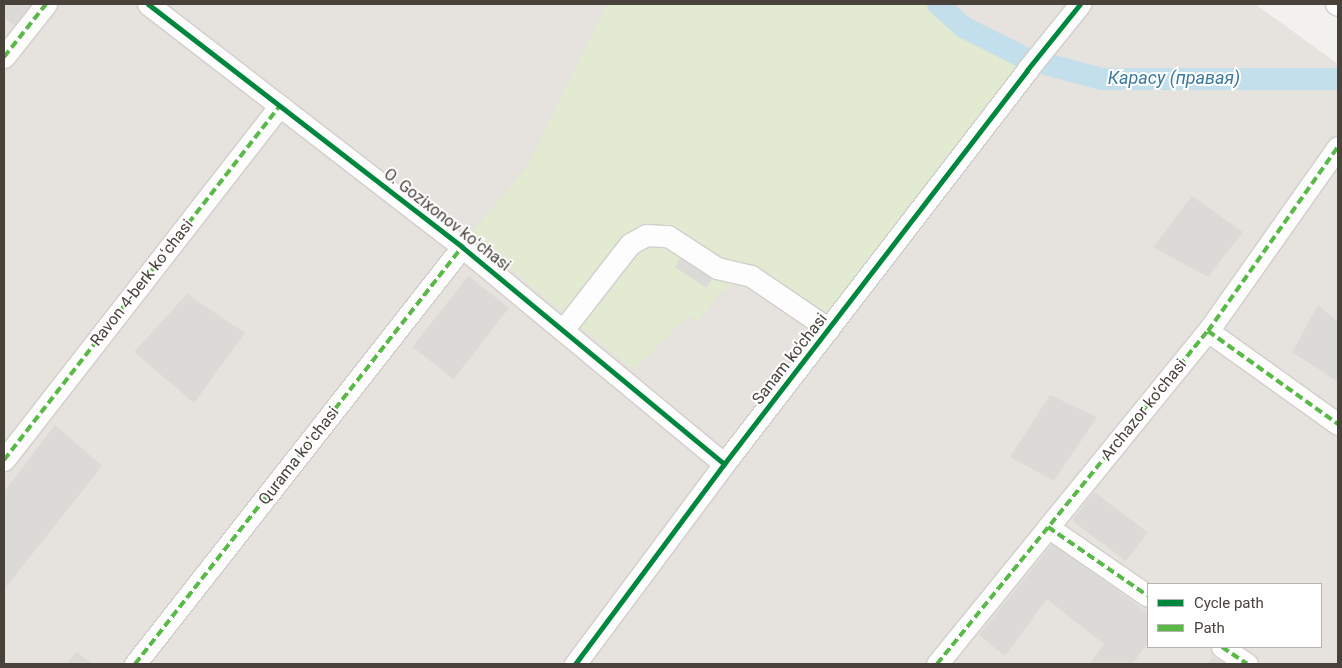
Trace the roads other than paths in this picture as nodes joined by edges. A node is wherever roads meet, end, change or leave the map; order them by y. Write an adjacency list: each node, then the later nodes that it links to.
1 (46, 4): 4 (street)
2 (148, 4): 5 (street, O. Gozixonov koʻchasi)
3 (1080, 4): 8 (street, Sanam ko'chasi)
4 (4, 56)
5 (280, 106): 7 (street, O. Gozixonov koʻchasi); 12 (street, Ravon 4-berk koʻchasi)
6 (1338, 147): 10 (street, Archazor ko‘chasi)
7 (462, 247): 9 (street, O. Gozixonov koʻchasi); 17 (street, Qurama koʻchasi)
8 (829, 329): 9 (street); 13 (street, Sanam ko'chasi)
9 (563, 330): 13 (street, O. Gozixonov koʻchasi)
10 (1208, 332): 11 (street); 14 (street, Archazor ko‘chasi)
11 (1338, 424)
12 (4, 460)
13 (724, 464): 18 (street, Sanam ko'chasi)
14 (1048, 528): 15 (street); 19 (street, Archazor ko‘chasi)
15 (1147, 595)
16 (1223, 648): 20 (street)
17 (136, 664)
18 (575, 664)
19 (937, 664)
20 (1247, 664)

